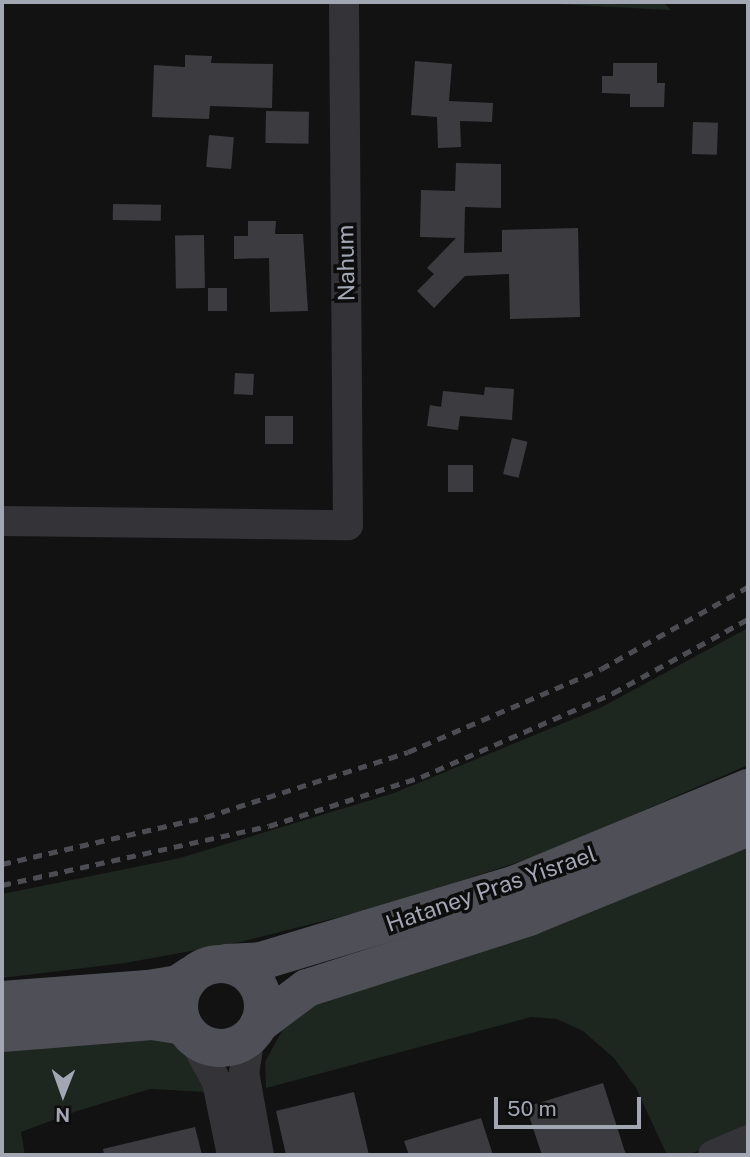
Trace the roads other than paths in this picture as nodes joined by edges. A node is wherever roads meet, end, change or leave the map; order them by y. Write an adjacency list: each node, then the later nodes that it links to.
1 (344, 2): 2 (street, Nahum)
2 (2, 521)
3 (748, 788): 5 (main road, Hataney Pras Yisrael)
4 (748, 827): 8 (main road, Hataney Pras Yisrael)
5 (226, 963): 6 (main road); 8 (main road)
6 (190, 976): 7 (main road); 9 (main road)
7 (2, 1000)
8 (255, 1030): 9 (main road); 13 (street)
9 (188, 1032): 10 (main road); 12 (street)
10 (2, 1033)
11 (748, 1140): 14 (street)
12 (232, 1155)
13 (259, 1155)
14 (713, 1155)

